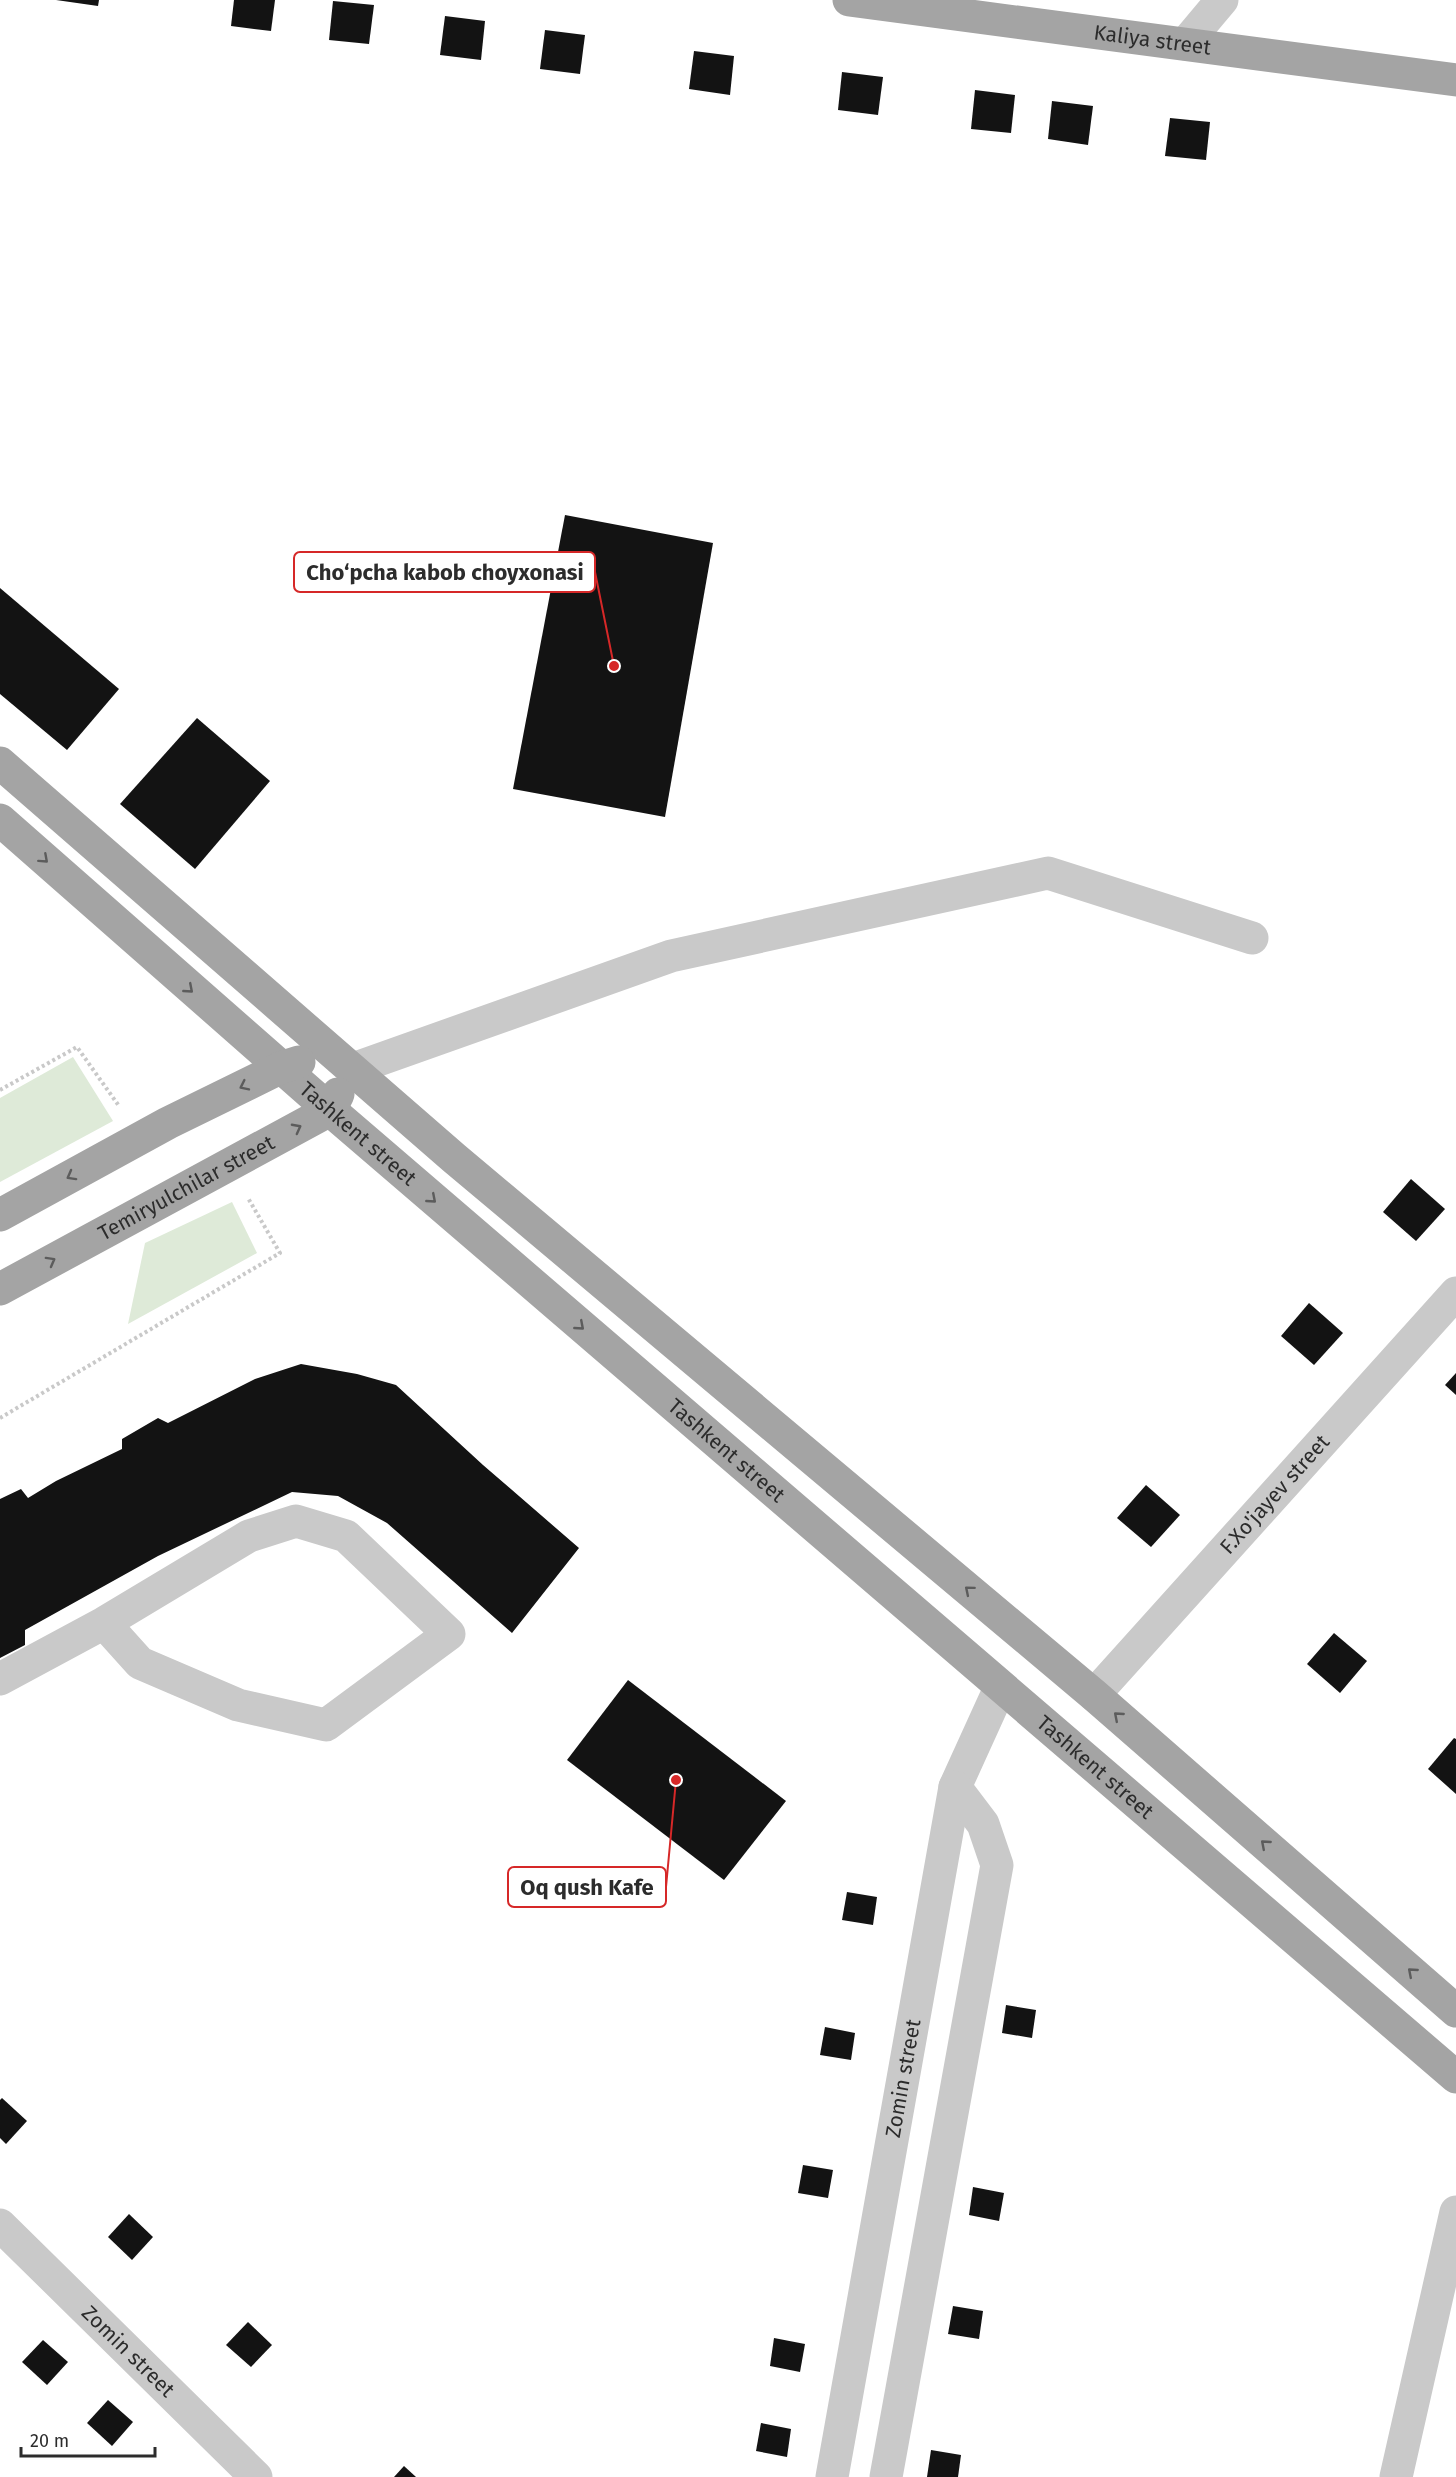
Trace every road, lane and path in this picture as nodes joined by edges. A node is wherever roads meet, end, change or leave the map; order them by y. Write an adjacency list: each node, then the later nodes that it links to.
1 (849, 0): 3 (main road, Kaliya street)
2 (1222, 0): 3 (street)
3 (1185, 44): 4 (main road, Kaliya street)
4 (1456, 80)
5 (0, 764): 8 (main road)
6 (0, 820): 9 (main road, Tashkent street, one-way to 9)
7 (1252, 938): 8 (street)
8 (342, 1067): 9 (main road); 12 (main road); 21 (main road, one-way to 8)
9 (280, 1068): 12 (main road, Tashkent street); 14 (main road, one-way to 14)
10 (0, 1090): 11 (path)
11 (120, 1108)
12 (330, 1110): 13 (main road, Temiryulchilar street, one-way to 12); 20 (main road, Tashkent street, one-way to 20)
13 (229, 1165): 15 (main road, Temiryulchilar street, one-way to 13); 17 (path)
14 (0, 1215)
15 (0, 1289)
16 (1456, 1293): 21 (street, F.Хo'jayev street)
17 (0, 1418)
18 (104, 1623): 18 (street); 19 (street)
19 (0, 1679)
20 (1000, 1688): 22 (street, Zomin street); 24 (main road, Tashkent street)
21 (1094, 1695): 23 (main road, one-way to 21)
22 (955, 1787): 28 (street, Zomin street); 29 (street)
23 (1456, 2011)
24 (1456, 2077)
25 (1456, 2212): 30 (street)
26 (0, 2224): 27 (street, Zomin street)
27 (256, 2477)
28 (832, 2477)
29 (886, 2477)
30 (1396, 2477)

